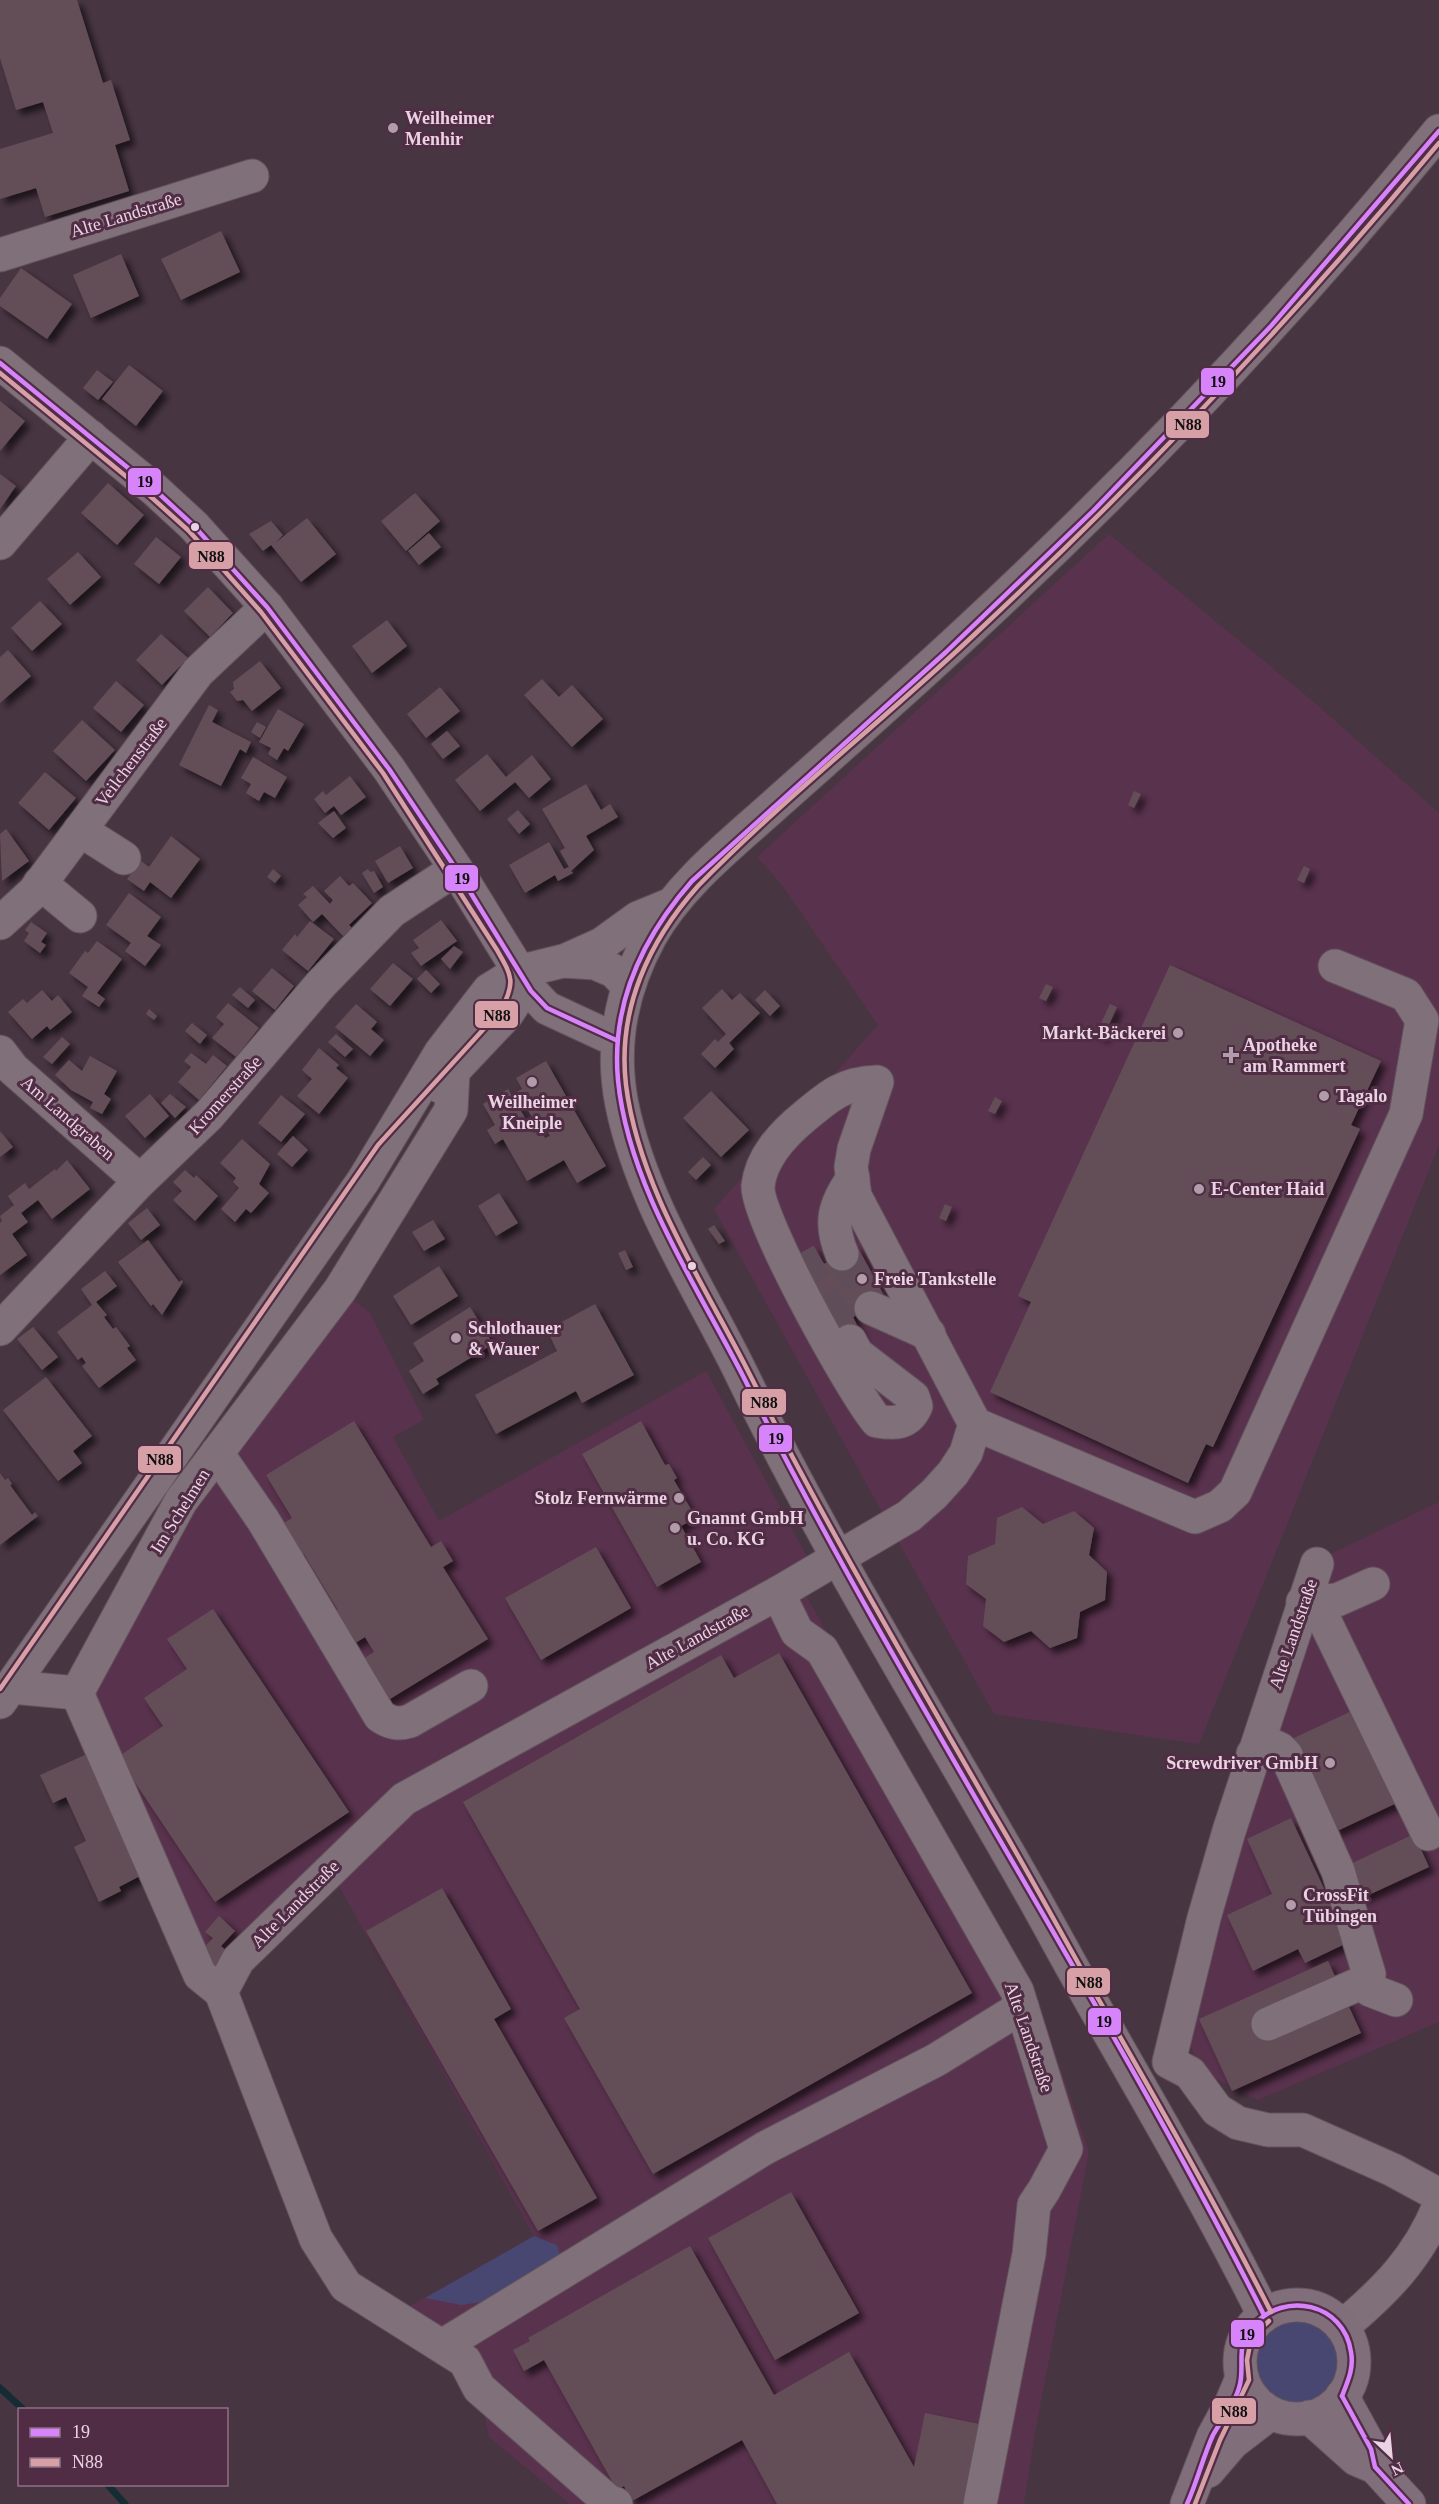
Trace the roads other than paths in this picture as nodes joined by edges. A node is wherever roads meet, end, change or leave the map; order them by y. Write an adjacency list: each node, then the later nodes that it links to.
1 (1439, 131): 12 (street)
2 (252, 176): 3 (street, Alte Landstraße)
3 (0, 255)
4 (0, 363): 5 (street)
5 (91, 437): 6 (street); 7 (street)
6 (0, 543)
7 (267, 607): 8 (street, Veilchenstraße); 10 (street)
8 (80, 830): 9 (street); 11 (street, Veilchenstraße)
9 (124, 858)
10 (456, 869): 17 (street); 27 (street, Kromerstraße)
11 (40, 883): 13 (street); 14 (street, Veilchenstraße)
12 (674, 903): 15 (street); 18 (street)
13 (80, 916)
14 (0, 923)
15 (563, 961): 17 (street); 18 (street)
16 (1335, 966): 36 (street)
17 (518, 972): 19 (street); 20 (street); 25 (street)
18 (628, 986): 21 (street)
19 (548, 1008): 20 (street); 21 (street)
20 (507, 1014): 23 (street)
21 (616, 1040): 39 (street)
22 (0, 1052): 27 (street, Am Landgraben)
23 (453, 1071): 25 (street); 31 (street, Im Schelmen)
24 (864, 1122): 26 (street); 28 (street); 35 (street)
25 (384, 1149): 30 (street)
26 (853, 1178): 29 (street); 34 (street)
27 (140, 1181): 33 (street, Kromerstraße)
28 (799, 1254)
29 (842, 1254)
30 (306, 1260): 31 (street); 45 (street)
31 (340, 1290): 37 (street, Im Schelmen)
32 (871, 1308): 34 (street)
33 (0, 1329)
34 (929, 1334): 36 (street)
35 (850, 1341)
36 (975, 1424): 39 (street, Alte Landstraße)
37 (217, 1453): 43 (street); 44 (street, Im Schelmen)
38 (1317, 1564): 42 (street, Alte Landstraße)
39 (826, 1565): 41 (street, Alte Landstraße); 55 (street)
40 (1373, 1584): 42 (street)
41 (778, 1593): 49 (street, Alte Landstraße); 51 (street, Alte Landstraße)
42 (1303, 1602): 46 (street, Alte Landstraße); 47 (street)
43 (471, 1686)
44 (76, 1693): 45 (street); 49 (street)
45 (6, 1695)
46 (1253, 1754): 48 (street); 53 (street, Alte Landstraße)
47 (1428, 1834)
48 (1361, 1983): 50 (street); 52 (street)
49 (220, 1992): 57 (street)
50 (1396, 2000)
51 (1022, 2007): 57 (street); 65 (street, Alte Landstraße)
52 (1268, 2024)
53 (1439, 2195)
54 (1439, 2206): 56 (street)
55 (1264, 2315): 56 (main road); 58 (main road)
56 (1342, 2326): 59 (main road)
57 (453, 2354): 64 (street)
58 (1242, 2378): 60 (main road); 63 (main road)
59 (1342, 2396): 61 (main road); 62 (main road)
60 (1271, 2413): 61 (main road); 63 (main road)
61 (1309, 2417): 62 (main road)
62 (1375, 2467): 66 (main road)
63 (1190, 2496)
64 (616, 2504)
65 (980, 2504)
66 (1409, 2504)

